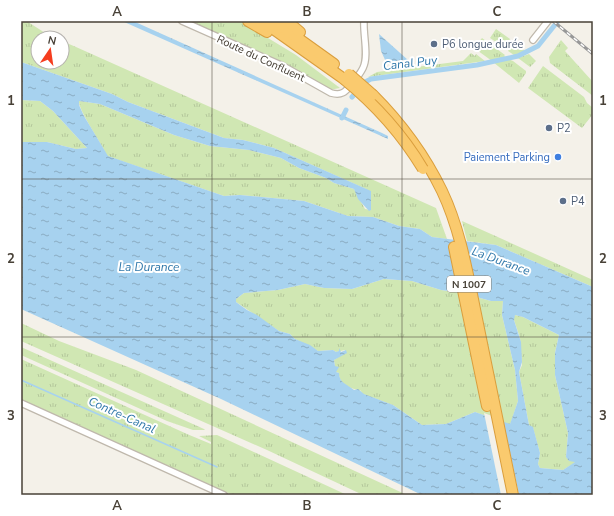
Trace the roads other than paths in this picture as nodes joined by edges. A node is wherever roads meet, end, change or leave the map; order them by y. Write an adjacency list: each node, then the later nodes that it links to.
1 (182, 21): 6 (street, Route du Confluent)
2 (248, 21): 9 (highway)
3 (262, 21): 9 (highway, N 1007)
4 (274, 21): 10 (highway, N 1007)
5 (287, 21): 10 (highway)
6 (364, 21)
7 (548, 21): 8 (street)
8 (533, 40)
9 (298, 47): 11 (highway, N 1007)
10 (330, 61): 11 (highway, N 1007)
11 (346, 77): 14 (highway, N 1007, bridge); 15 (highway, N 1007, bridge)
12 (21, 403): 13 (street)
13 (224, 495)
14 (506, 495)
15 (513, 495)

